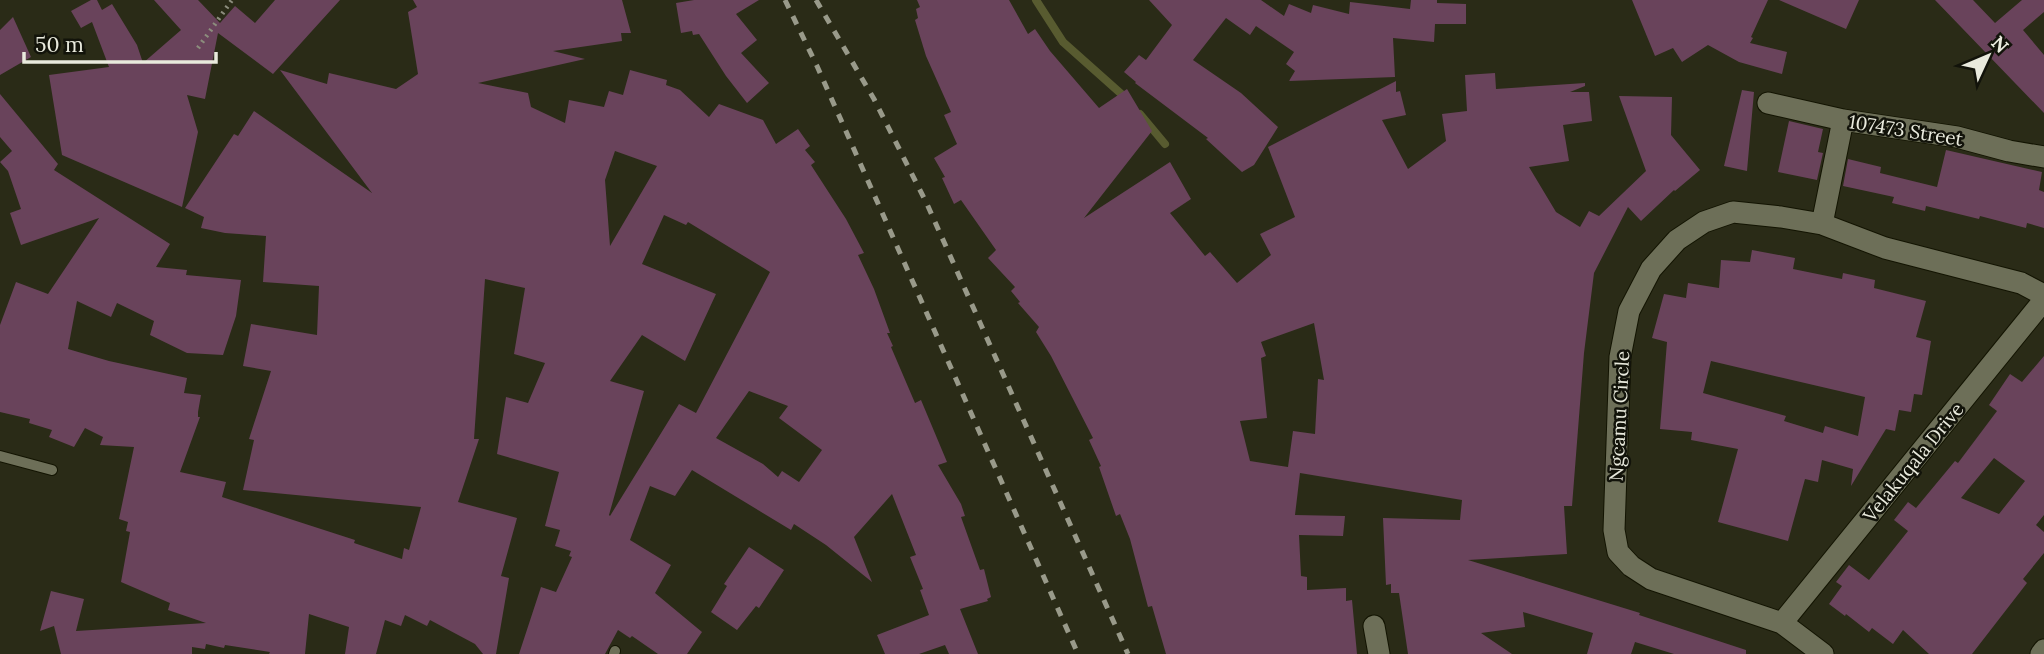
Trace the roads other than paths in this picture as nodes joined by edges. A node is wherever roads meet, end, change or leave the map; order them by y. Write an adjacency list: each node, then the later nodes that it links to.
1 (1768, 103): 2 (street, 107473 Street)
2 (1843, 120): 3 (street, 107473 Street); 4 (street)
3 (2044, 157)
4 (1822, 225): 5 (street, Ngcamu Circle); 9 (street, Ngcamu Circle)
5 (2044, 295)
6 (2044, 300): 9 (street, Velakuqala Drive)
7 (0, 456): 8 (lane)
8 (52, 471)
9 (1782, 623): 13 (street, Ngcamu Circle)
10 (1374, 626): 12 (street)
11 (2044, 650): 14 (street)
12 (1379, 654)
13 (1823, 654)
14 (2041, 654)

